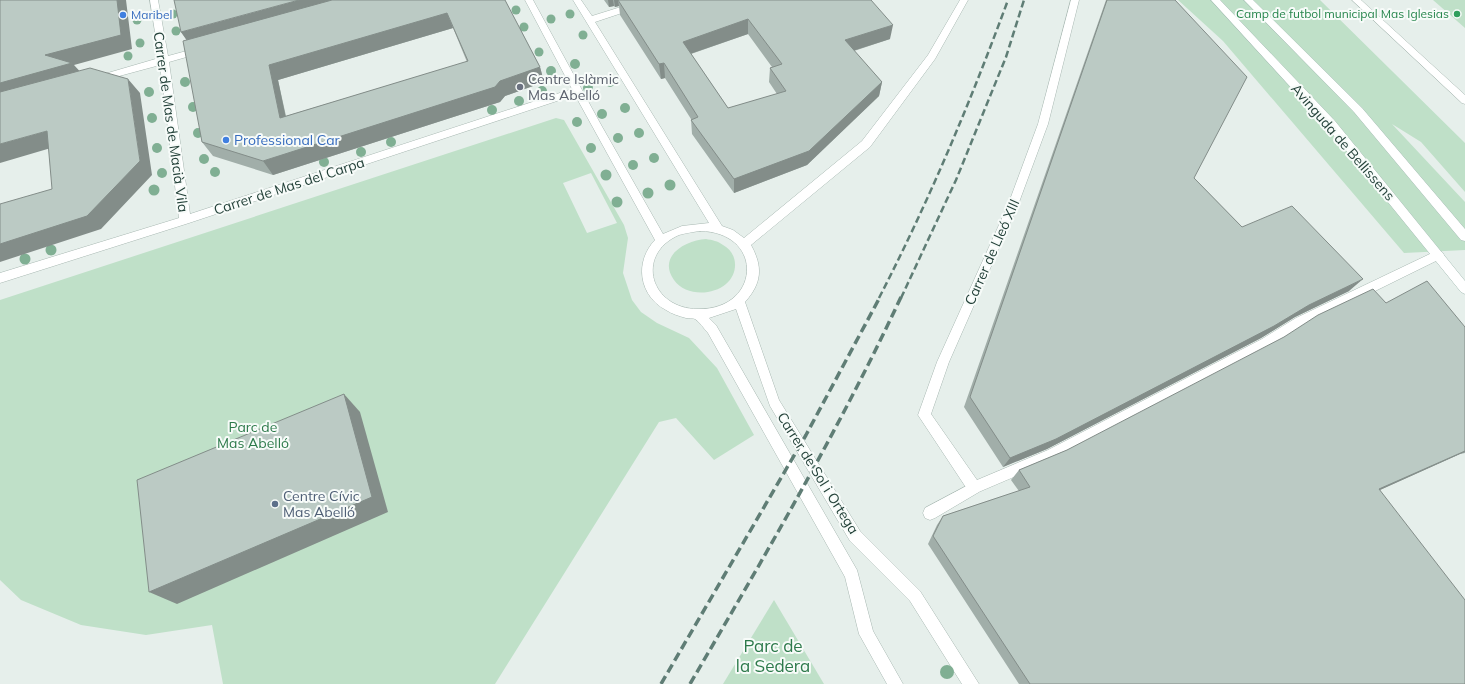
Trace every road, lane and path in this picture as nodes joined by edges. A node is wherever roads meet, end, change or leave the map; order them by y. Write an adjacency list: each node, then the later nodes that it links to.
1 (154, 0): 12 (street, Carrer de Mas de Macià Vila)
2 (529, 0): 14 (street)
3 (577, 0): 10 (street)
4 (652, 0): 10 (street)
5 (964, 0): 20 (street)
6 (1075, 0): 26 (street, Carrer de Lleó XIII)
7 (1214, 0): 21 (street, Avinguda de Bellissens)
8 (1248, 0): 18 (street, Avinguda de Bellissens)
9 (1356, 0): 15 (street)
10 (590, 20): 17 (street)
11 (210, 47): 12 (street)
12 (164, 60): 13 (street); 16 (street, Carrer de Mas de Macià Vila)
13 (89, 81)
14 (577, 91): 16 (street, Carrer de Mas del Carpa); 19 (street)
15 (1465, 101)
16 (185, 220): 22 (street, Carrer de Mas del Carpa)
17 (718, 229): 19 (street); 20 (street)
18 (1465, 237)
19 (662, 242): 25 (street)
20 (744, 245): 24 (street)
21 (1438, 255): 23 (street, Avinguda de Bellissens); 26 (street)
22 (0, 278)
23 (1465, 289)
24 (739, 301): 25 (street); 29 (street, Carrer de Sol i Ortega)
25 (698, 315): 28 (street, Carrer de Sol i Ortega)
26 (974, 488): 27 (street)
27 (930, 513)
28 (895, 684)
29 (971, 684)

